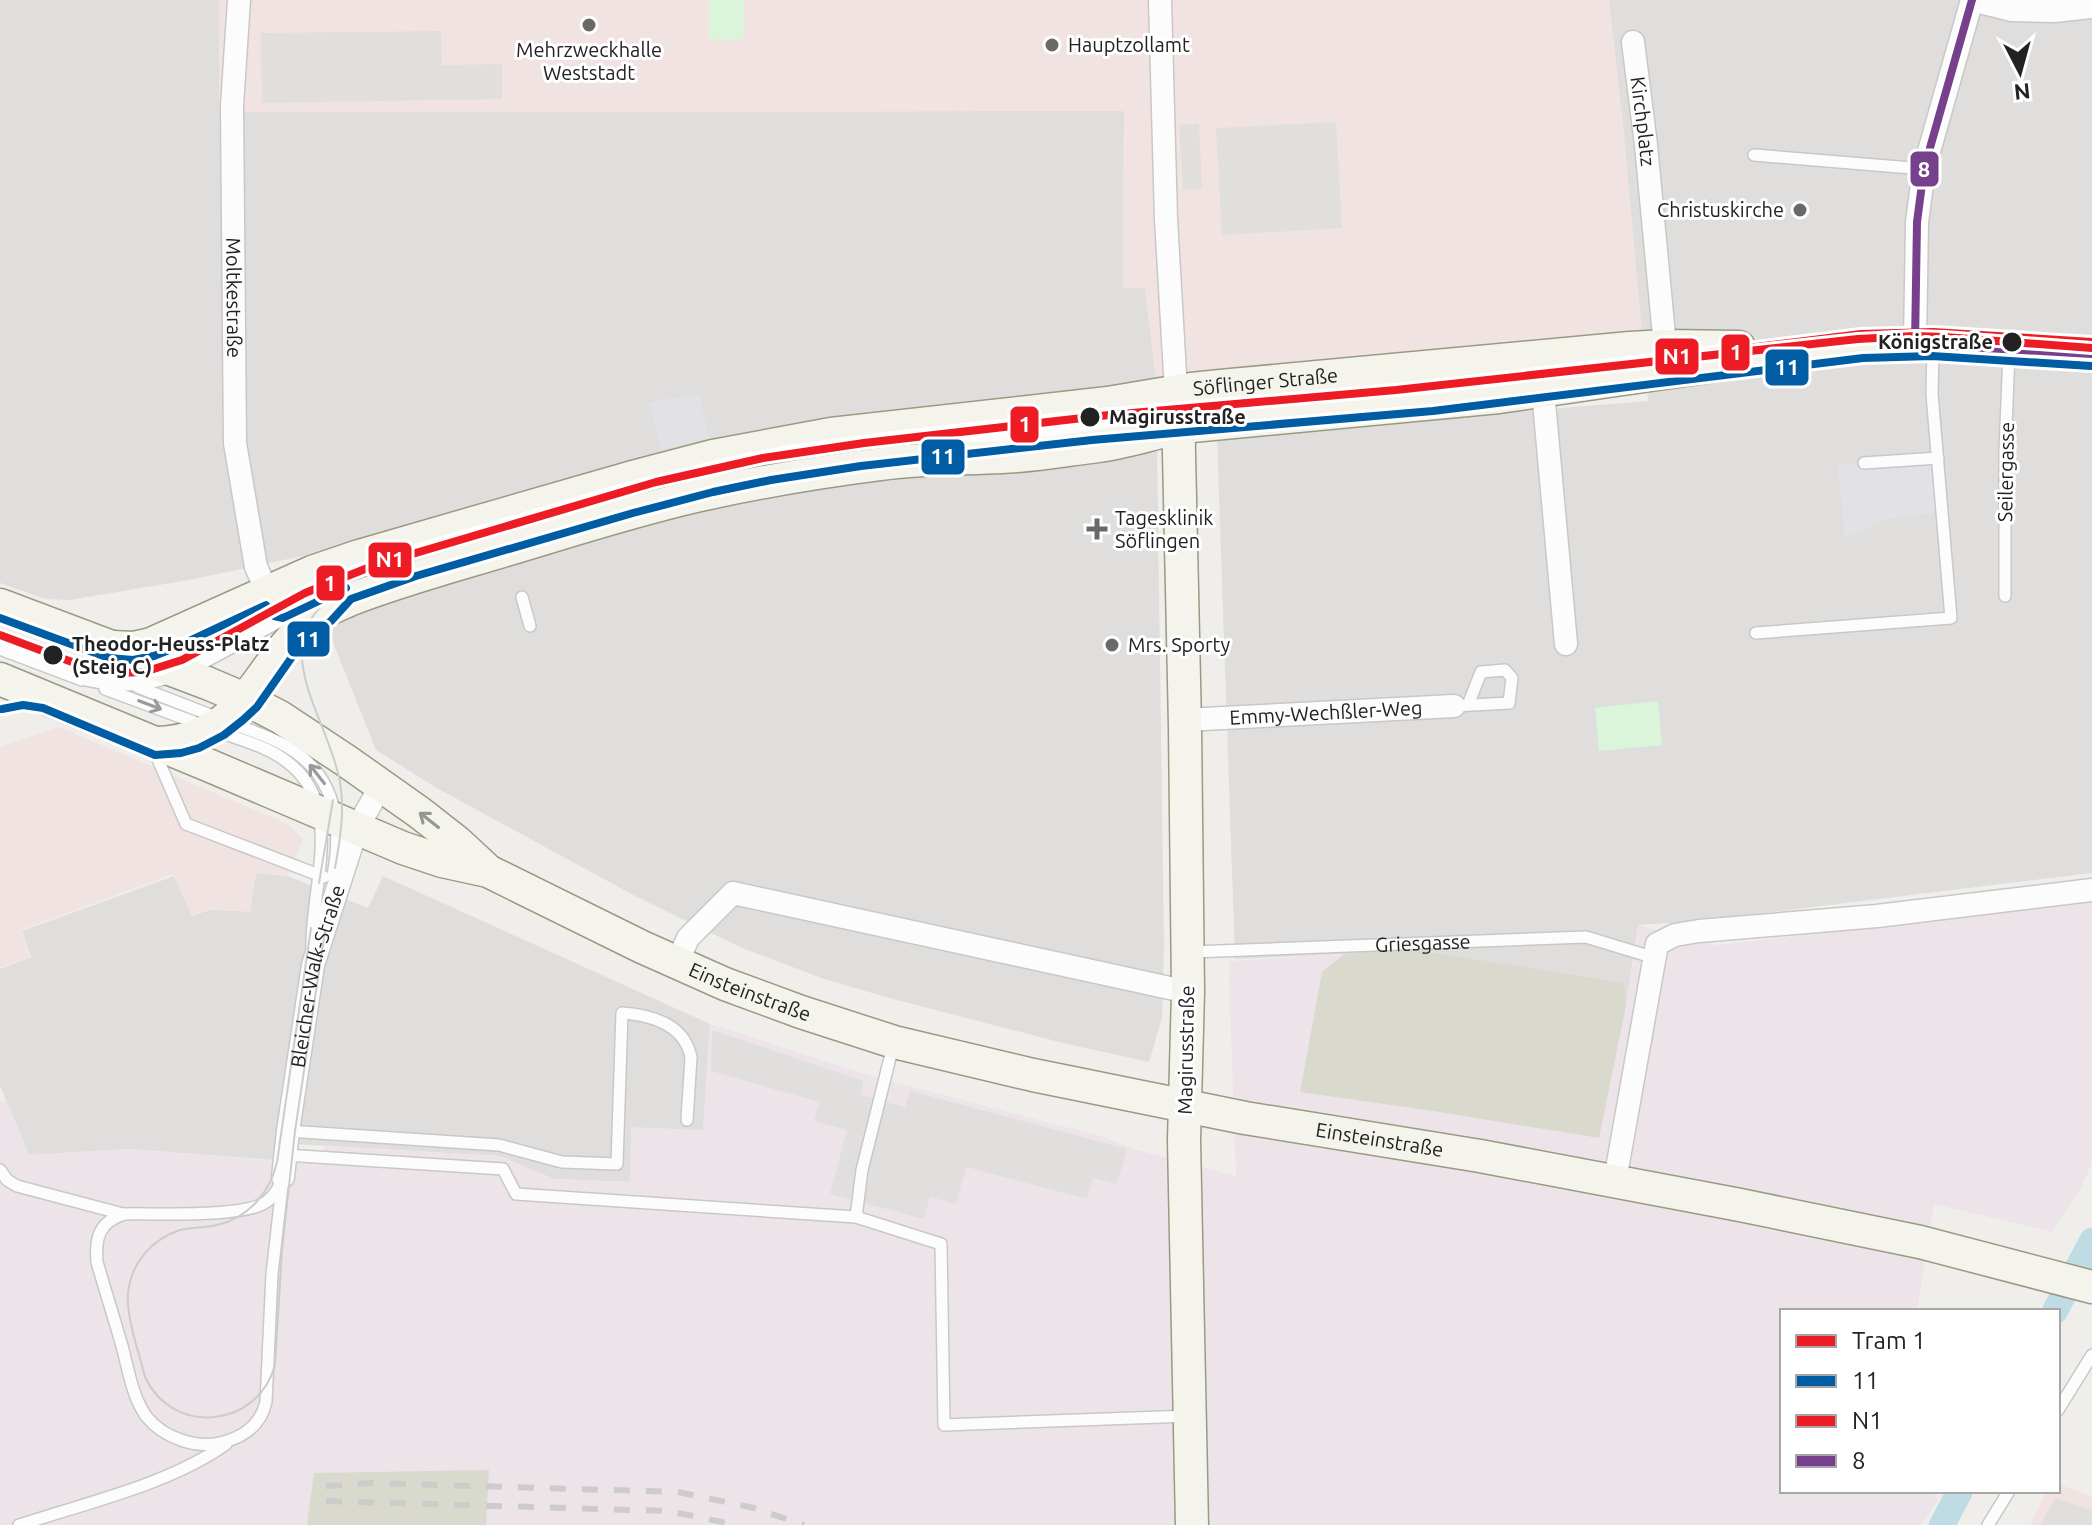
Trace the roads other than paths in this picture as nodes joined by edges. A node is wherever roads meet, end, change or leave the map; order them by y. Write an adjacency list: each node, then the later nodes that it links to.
1 (239, 0): 23 (street, Moltkestraße)
2 (1160, 0): 16 (street, Magirusstraße)
3 (1972, 0): 4 (street); 7 (street)
4 (2092, 7)
5 (1633, 42): 9 (street, Kirchplatz)
6 (1754, 155): 7 (lane)
7 (1924, 169): 8 (street)
8 (1924, 344): 11 (street, Söflinger Straße); 12 (street, Söflinger Straße); 17 (lane)
9 (1665, 346): 10 (street, Söflinger Straße); 16 (street, Söflinger Straße)
10 (1777, 347): 11 (street, Söflinger Straße); 16 (lane)
11 (1829, 349): 14 (street, Söflinger Straße)
12 (2009, 349): 13 (street, Söflinger Straße); 19 (lane, Seilergasse)
13 (2092, 354)
14 (1748, 361): 15 (street, Söflinger Straße); 16 (lane)
15 (1543, 391): 16 (street, Söflinger Straße); 27 (street)
16 (1178, 412): 21 (lane); 21 (street, Söflinger Straße); 23 (street, Söflinger Straße); 39 (street, Magirusstraße)
17 (1938, 458): 18 (lane); 25 (lane)
18 (1864, 463)
19 (2005, 596)
20 (522, 597): 24 (lane)
21 (333, 600): 23 (street, Söflinger Straße)
22 (0, 605): 28 (street, Einsteinstraße)
23 (280, 615): 28 (street, Söflinger Straße); 31 (lane); 31 (lane); 38 (street, Söflinger Straße)
24 (530, 626)
25 (1756, 633)
26 (0, 635): 30 (lane)
27 (1566, 644)
28 (113, 647): 31 (street, Einsteinstraße)
29 (0, 649): 32 (lane)
30 (88, 668): 31 (lane); 34 (lane)
31 (174, 670): 34 (lane); 38 (street, Einsteinstraße)
32 (77, 678): 34 (lane); 38 (lane, one-way to 38)
33 (0, 679): 35 (street, Einsteinstraße)
34 (134, 686): 38 (lane)
35 (46, 696): 36 (street); 40 (street, Einsteinstraße)
36 (0, 697)
37 (1461, 705): 39 (street, Emmy-Wechßler-Weg)
38 (228, 716): 40 (street); 41 (street, Einsteinstraße); 42 (lane)
39 (1184, 720): 46 (street, Magirusstraße)
40 (153, 742): 42 (street, Einsteinstraße); 44 (lane)
41 (381, 786): 42 (street, Bleicher-Walk-Straße); 43 (street, Einsteinstraße, one-way to 41)
42 (337, 819): 43 (street, Einsteinstraße); 44 (street, Bleicher-Walk-Straße); 44 (lane)
43 (488, 871): 48 (street, Einsteinstraße)
44 (330, 880): 49 (street, Bleicher-Walk-Straße); 49 (lane)
45 (2092, 890): 47 (street)
46 (1187, 952): 47 (lane, Griesgasse); 50 (street, Magirusstraße)
47 (1655, 958): 57 (street)
48 (677, 963): 50 (street, Einsteinstraße); 51 (street, Einsteinstraße)
49 (313, 965): 54 (street, Bleicher-Walk-Straße)
50 (1188, 992): 52 (street, Magirusstraße)
51 (894, 1042): 52 (street, Einsteinstraße); 59 (lane)
52 (1185, 1105): 57 (street, Einsteinstraße); 63 (street, Magirusstraße)
53 (687, 1120): 54 (lane)
54 (288, 1131): 55 (street, Bleicher-Walk-Straße)
55 (284, 1166): 58 (lane); 59 (lane); 64 (lane)
56 (0, 1170): 58 (lane)
57 (1615, 1180): 60 (street, Einsteinstraße)
58 (124, 1214): 64 (lane)
59 (856, 1217): 63 (lane)
60 (2092, 1287)
61 (2092, 1355): 62 (lane)
62 (2060, 1407)
63 (1190, 1416): 67 (street, Magirusstraße)
64 (233, 1439): 66 (lane)
65 (2008, 1493): 68 (lane)
66 (19, 1525)
67 (1192, 1525)
68 (1988, 1525)

